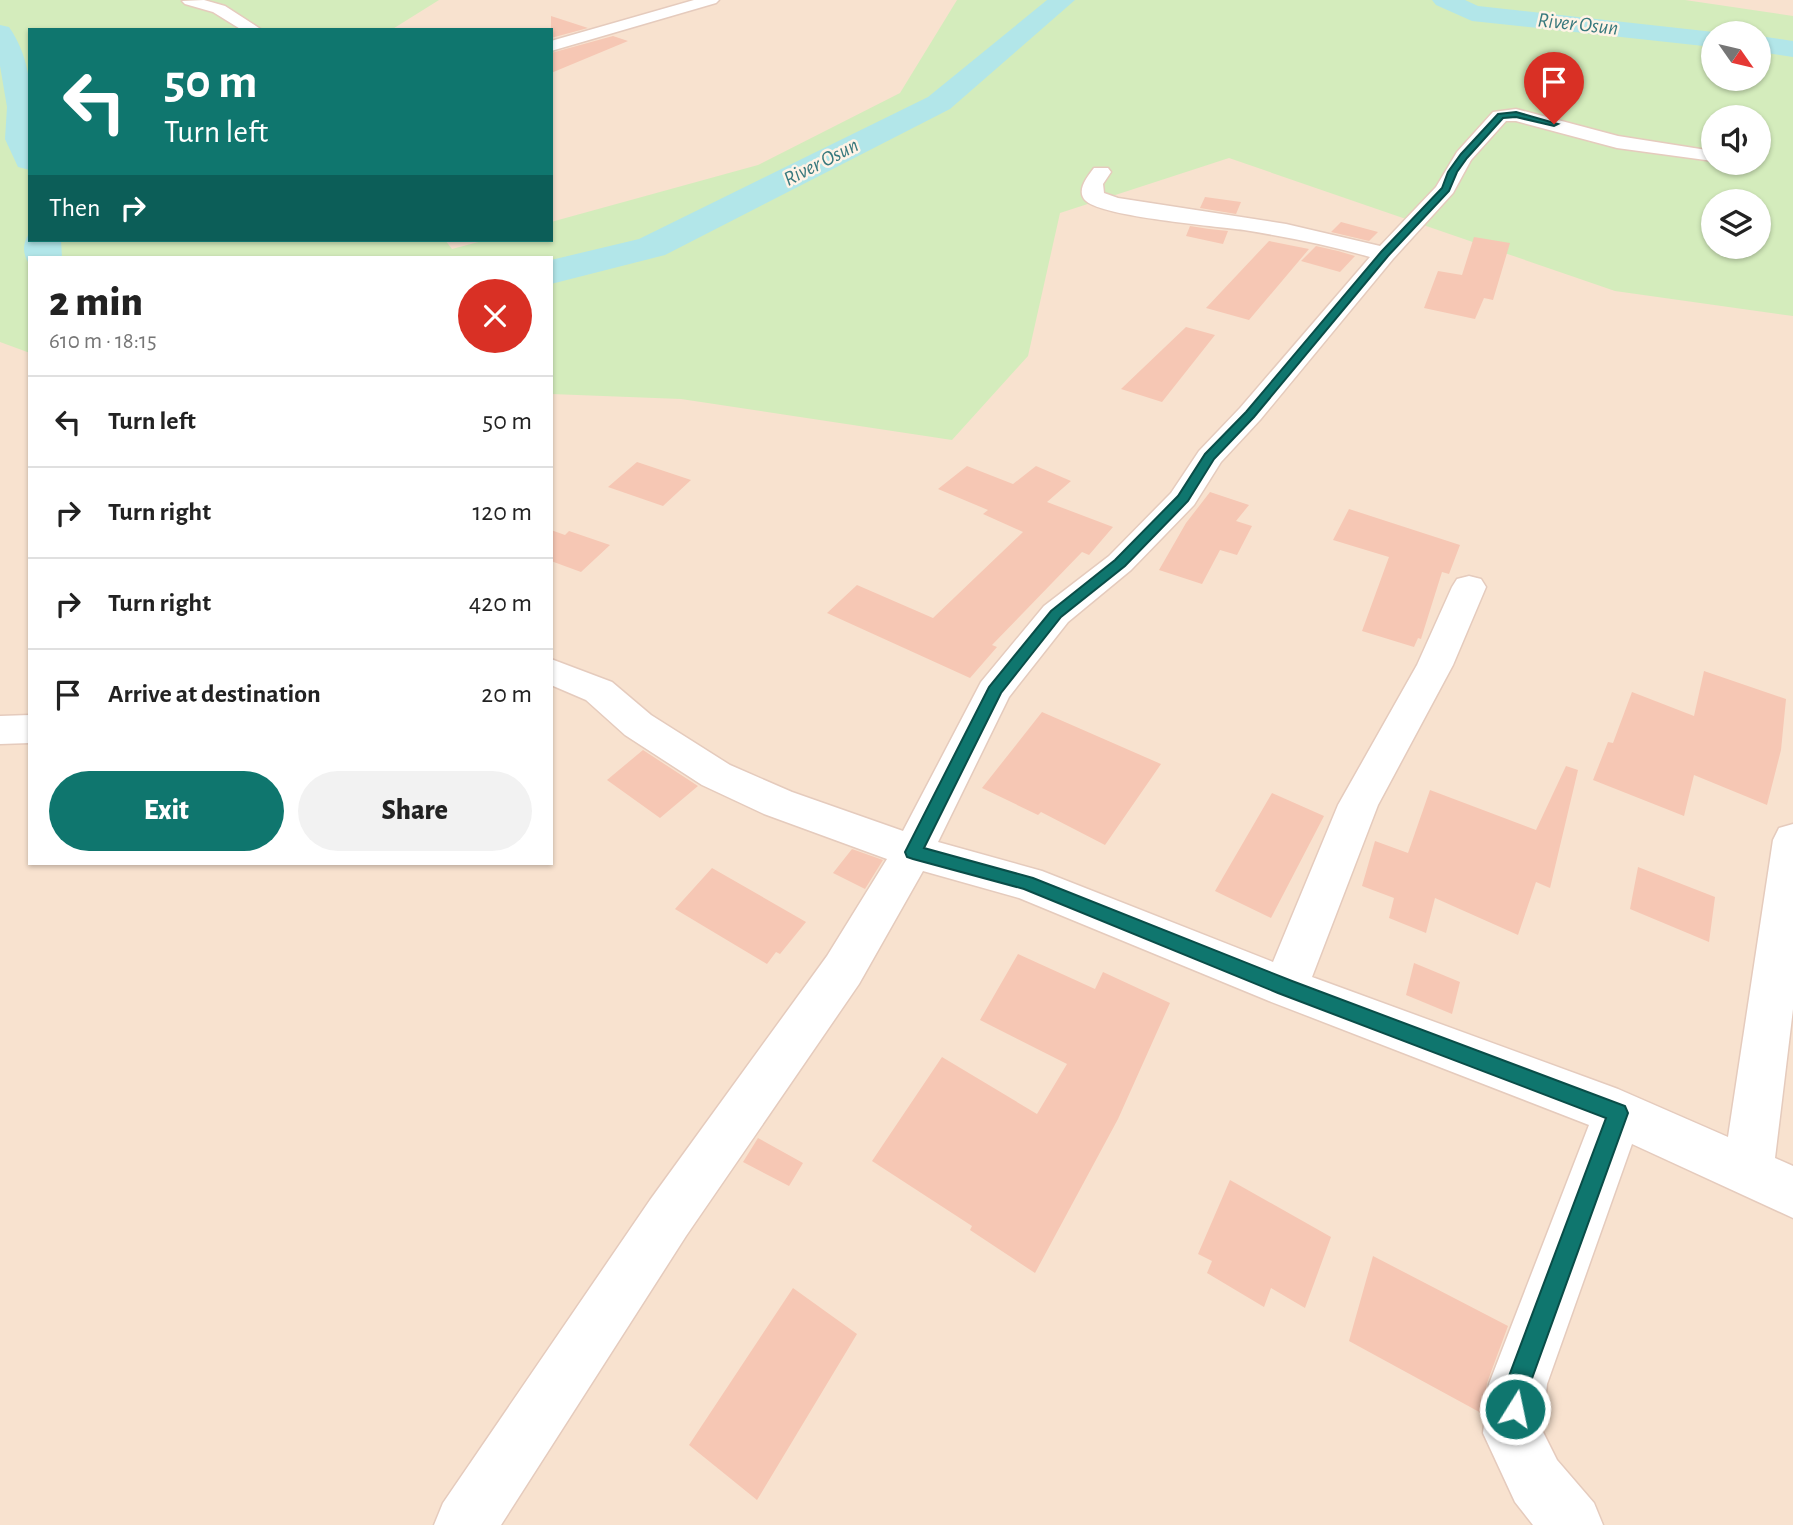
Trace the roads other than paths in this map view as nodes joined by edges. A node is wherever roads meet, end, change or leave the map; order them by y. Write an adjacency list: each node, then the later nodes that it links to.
1 (712, 0): 4 (street)
2 (190, 1): 3 (street)
3 (251, 28)
4 (553, 45)
5 (1701, 155): 7 (street)
6 (1101, 172): 7 (street)
7 (1385, 254): 13 (street)
8 (1469, 587): 14 (street)
9 (553, 672): 13 (street)
10 (28, 729): 11 (street)
11 (0, 730)
12 (1793, 840): 16 (street)
13 (913, 852): 14 (street); 18 (street)
14 (1285, 987): 15 (street)
15 (1618, 1113): 16 (street); 19 (street)
16 (1748, 1171): 17 (street)
17 (1793, 1192)
18 (465, 1525)
19 (1572, 1525)

